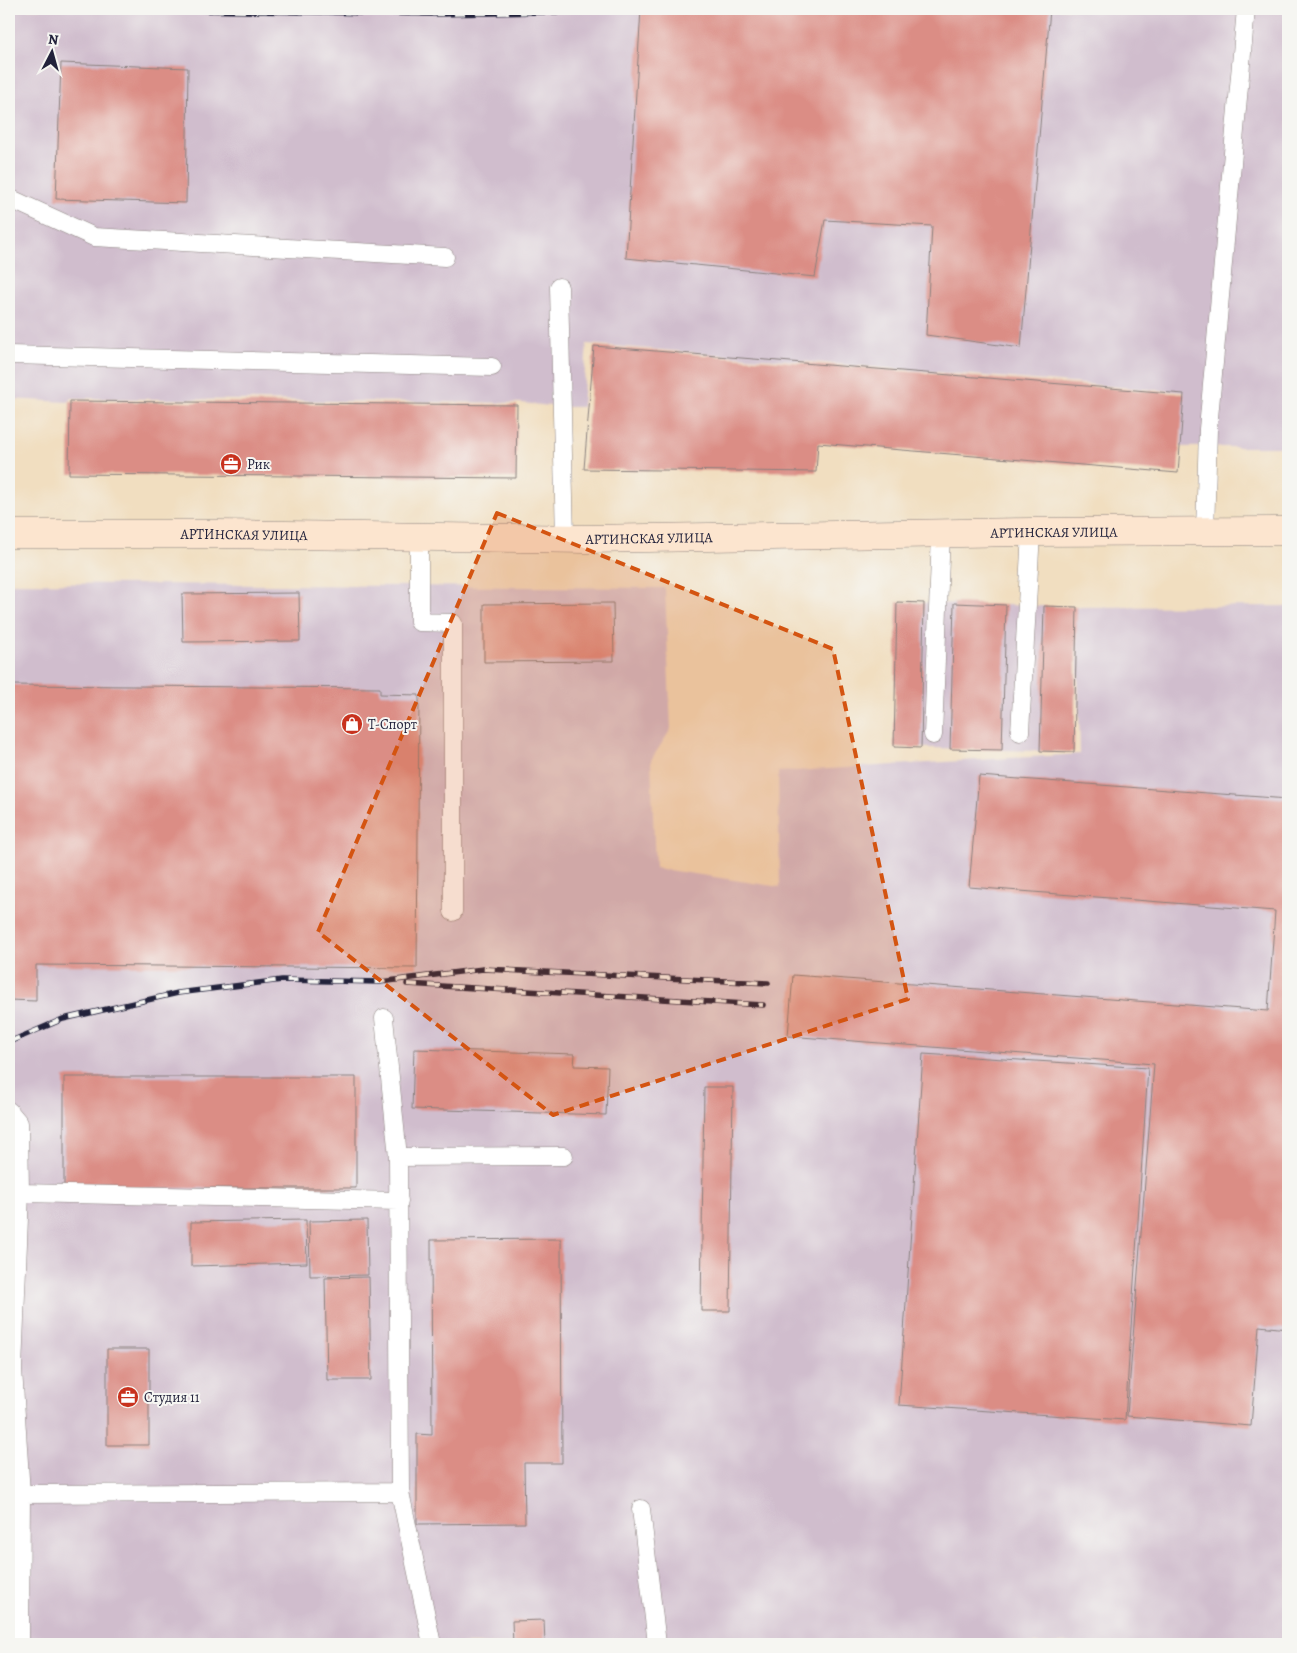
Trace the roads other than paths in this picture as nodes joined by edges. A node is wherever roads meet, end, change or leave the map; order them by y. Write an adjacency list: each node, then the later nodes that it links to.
1 (1246, 9): 9 (lane)
2 (9, 198): 3 (lane)
3 (445, 257)
4 (559, 287): 13 (lane)
5 (9, 355): 6 (lane)
6 (492, 367)
7 (1288, 531): 9 (street, АРТИНСКАЯ УЛИЦА)
8 (1030, 532): 9 (street, АРТИНСКАЯ УЛИЦА); 10 (street, АРТИНСКАЯ УЛИЦА); 14 (lane)
9 (1205, 532)
10 (941, 533): 13 (street, АРТИНСКАЯ УЛИЦА); 15 (lane)
11 (9, 534): 12 (street, АРТИНСКАЯ УЛИЦА)
12 (419, 537): 13 (street, АРТИНСКАЯ УЛИЦА); 16 (lane)
13 (566, 539)
14 (1020, 732)
15 (933, 735)
16 (453, 912)
17 (384, 1018): 20 (lane)
18 (9, 1111): 21 (lane)
19 (564, 1156): 20 (lane)
20 (398, 1157): 22 (lane)
21 (20, 1193): 22 (lane); 24 (lane)
22 (399, 1200): 23 (lane)
23 (400, 1492): 24 (lane); 28 (lane)
24 (21, 1494): 26 (lane)
25 (641, 1509): 29 (lane)
26 (14, 1614): 27 (lane)
27 (20, 1644)
28 (432, 1644)
29 (657, 1644)

